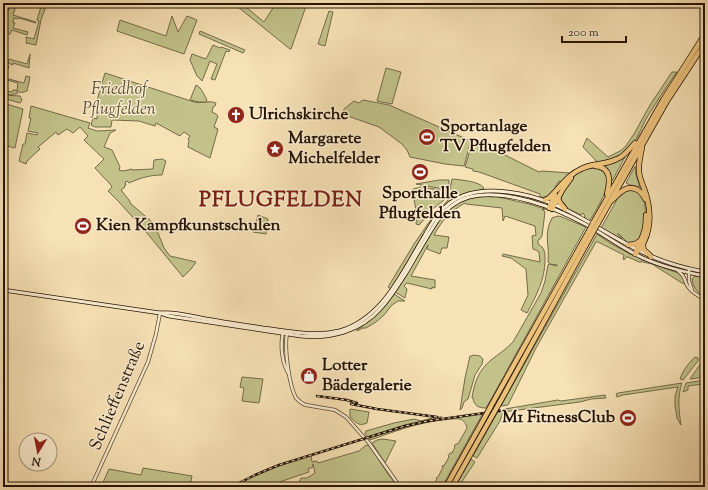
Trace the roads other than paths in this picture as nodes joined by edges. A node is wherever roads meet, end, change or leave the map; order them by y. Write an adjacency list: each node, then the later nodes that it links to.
1 (705, 34): 3 (highway)
2 (705, 43): 4 (highway)
3 (640, 139): 5 (highway); 8 (highway)
4 (642, 145): 8 (highway); 14 (highway)
5 (558, 189): 7 (highway); 9 (highway)
6 (558, 198): 8 (highway); 9 (highway); 10 (highway)
7 (545, 200): 9 (main road); 28 (main road)
8 (607, 203): 11 (highway, bridge); 12 (highway)
9 (552, 206): 10 (main road); 15 (main road); 28 (main road)
10 (565, 209): 13 (main road)
11 (592, 230): 31 (highway, bridge); 32 (highway, bridge)
12 (641, 240): 13 (highway); 15 (highway)
13 (628, 245): 15 (main road)
14 (642, 245): 15 (highway); 16 (highway)
15 (637, 251): 16 (main road); 17 (main road)
16 (651, 257): 18 (main road)
17 (676, 269): 18 (main road); 22 (street)
18 (688, 271): 19 (main road); 20 (main road); 22 (street); 23 (street)
19 (705, 272)
20 (697, 275): 21 (main road); 23 (street)
21 (705, 276)
22 (685, 279): 25 (street)
23 (690, 285): 25 (street)
24 (3, 290): 27 (main road)
25 (692, 290): 26 (street)
26 (705, 300)
27 (160, 313): 28 (main road); 29 (street, Schlieffenstraße)
28 (285, 333): 30 (street)
29 (91, 487)
30 (400, 487)
31 (446, 487)
32 (452, 487)

